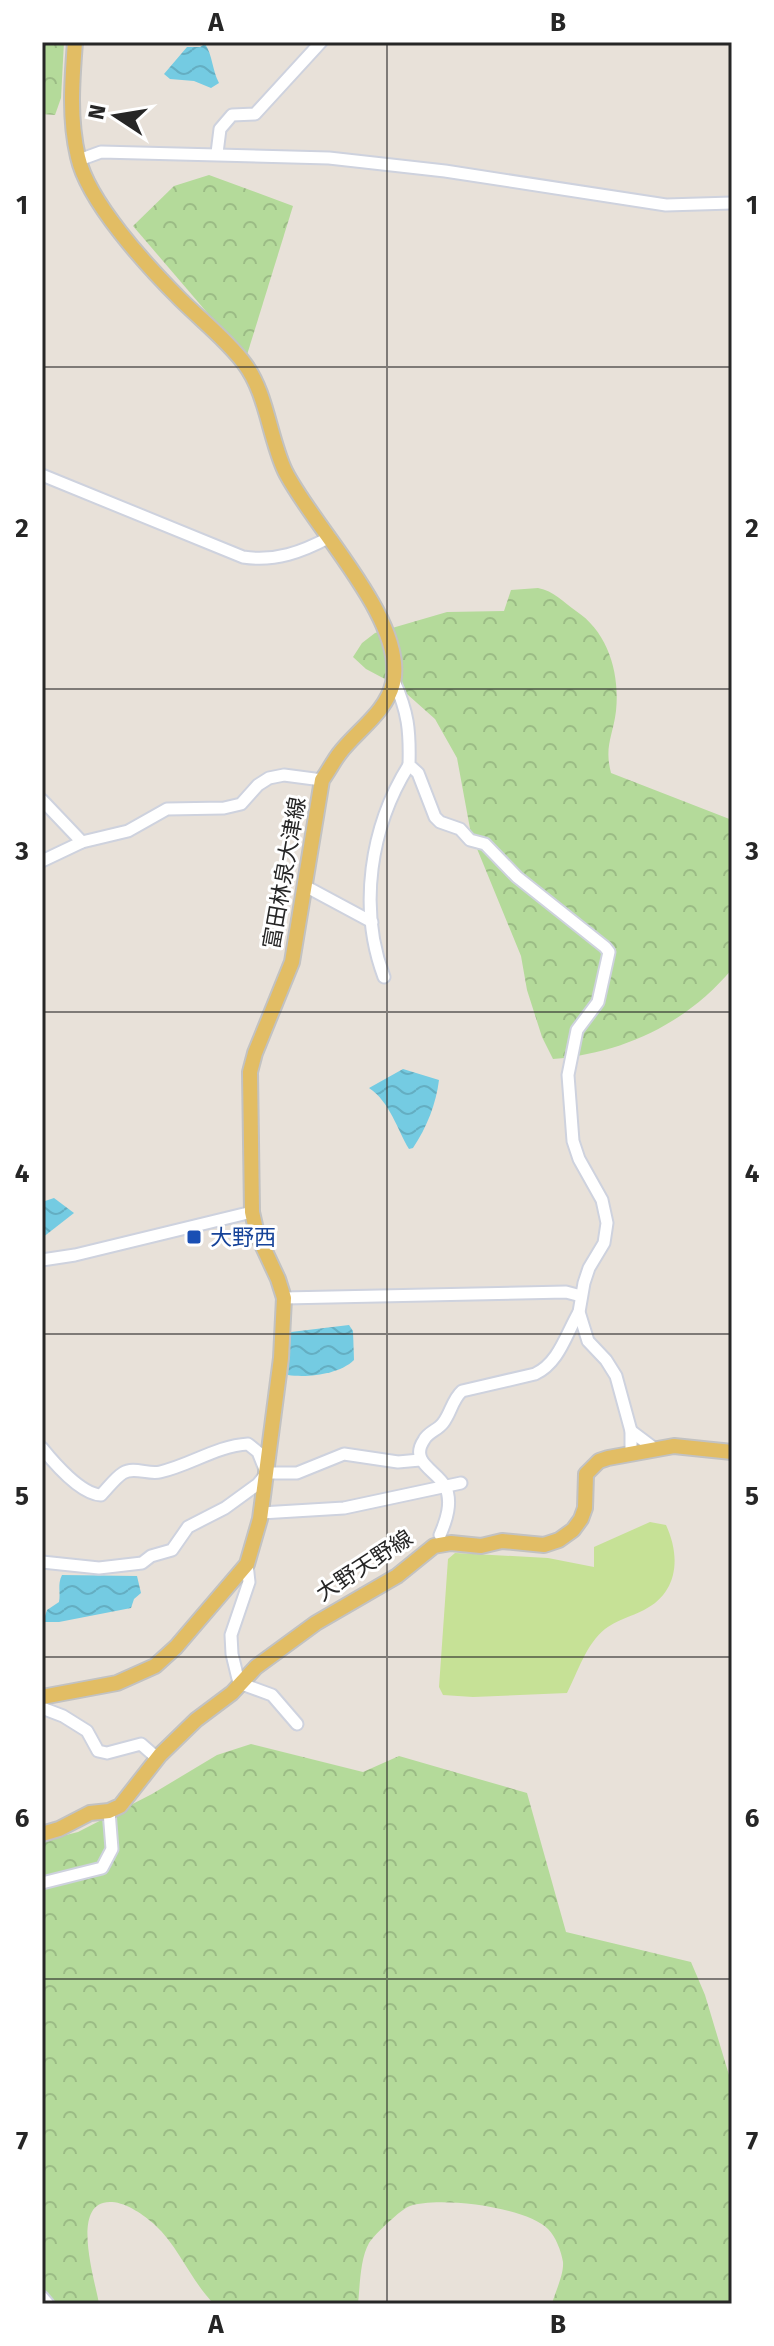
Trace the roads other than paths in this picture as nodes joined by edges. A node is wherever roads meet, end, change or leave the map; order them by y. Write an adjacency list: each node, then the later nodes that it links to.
1 (75, 42): 4 (main road)
2 (321, 42): 3 (street)
3 (217, 153): 4 (street); 5 (street)
4 (79, 160): 7 (main road)
5 (732, 203)
6 (42, 475): 7 (street)
7 (330, 537): 8 (main road)
8 (394, 681): 9 (street); 10 (main road, 富田林泉大津線)
9 (409, 765): 15 (street); 19 (street)
10 (322, 780): 12 (street); 14 (main road, 富田林泉大津線)
11 (42, 800): 12 (street)
12 (82, 842): 13 (street)
13 (42, 861)
14 (305, 886): 15 (street); 17 (main road, 富田林泉大津線)
15 (372, 922): 16 (street)
16 (384, 977)
17 (252, 1212): 18 (street); 20 (main road, 富田林泉大津線)
18 (42, 1260)
19 (581, 1296): 20 (street); 21 (street)
20 (284, 1298): 28 (main road, 富田林泉大津線)
21 (579, 1312): 22 (street); 27 (street)
22 (631, 1431): 24 (street); 26 (street)
23 (42, 1448): 28 (street)
24 (655, 1449): 25 (main road, 大野天野線); 26 (main road, 大野天野線)
25 (732, 1452)
26 (631, 1454): 35 (main road, 大野天野線)
27 (420, 1460): 28 (street); 30 (street)
28 (266, 1473): 31 (main road, 富田林泉大津線); 33 (street)
29 (461, 1483): 30 (street)
30 (445, 1487): 31 (street); 32 (street)
31 (261, 1513): 34 (main road, 富田林泉大津線)
32 (440, 1535)
33 (42, 1562)
34 (247, 1564): 35 (street); 36 (main road, 富田林泉大津線)
35 (239, 1683): 38 (street); 39 (main road, 大野天野線)
36 (42, 1697)
37 (42, 1708): 39 (street)
38 (297, 1724)
39 (157, 1758): 40 (main road, 大野天野線)
40 (109, 1811): 41 (main road, 大野天野線); 42 (street)
41 (42, 1834)
42 (42, 1883)
43 (42, 2297): 44 (street)
44 (48, 2304)

